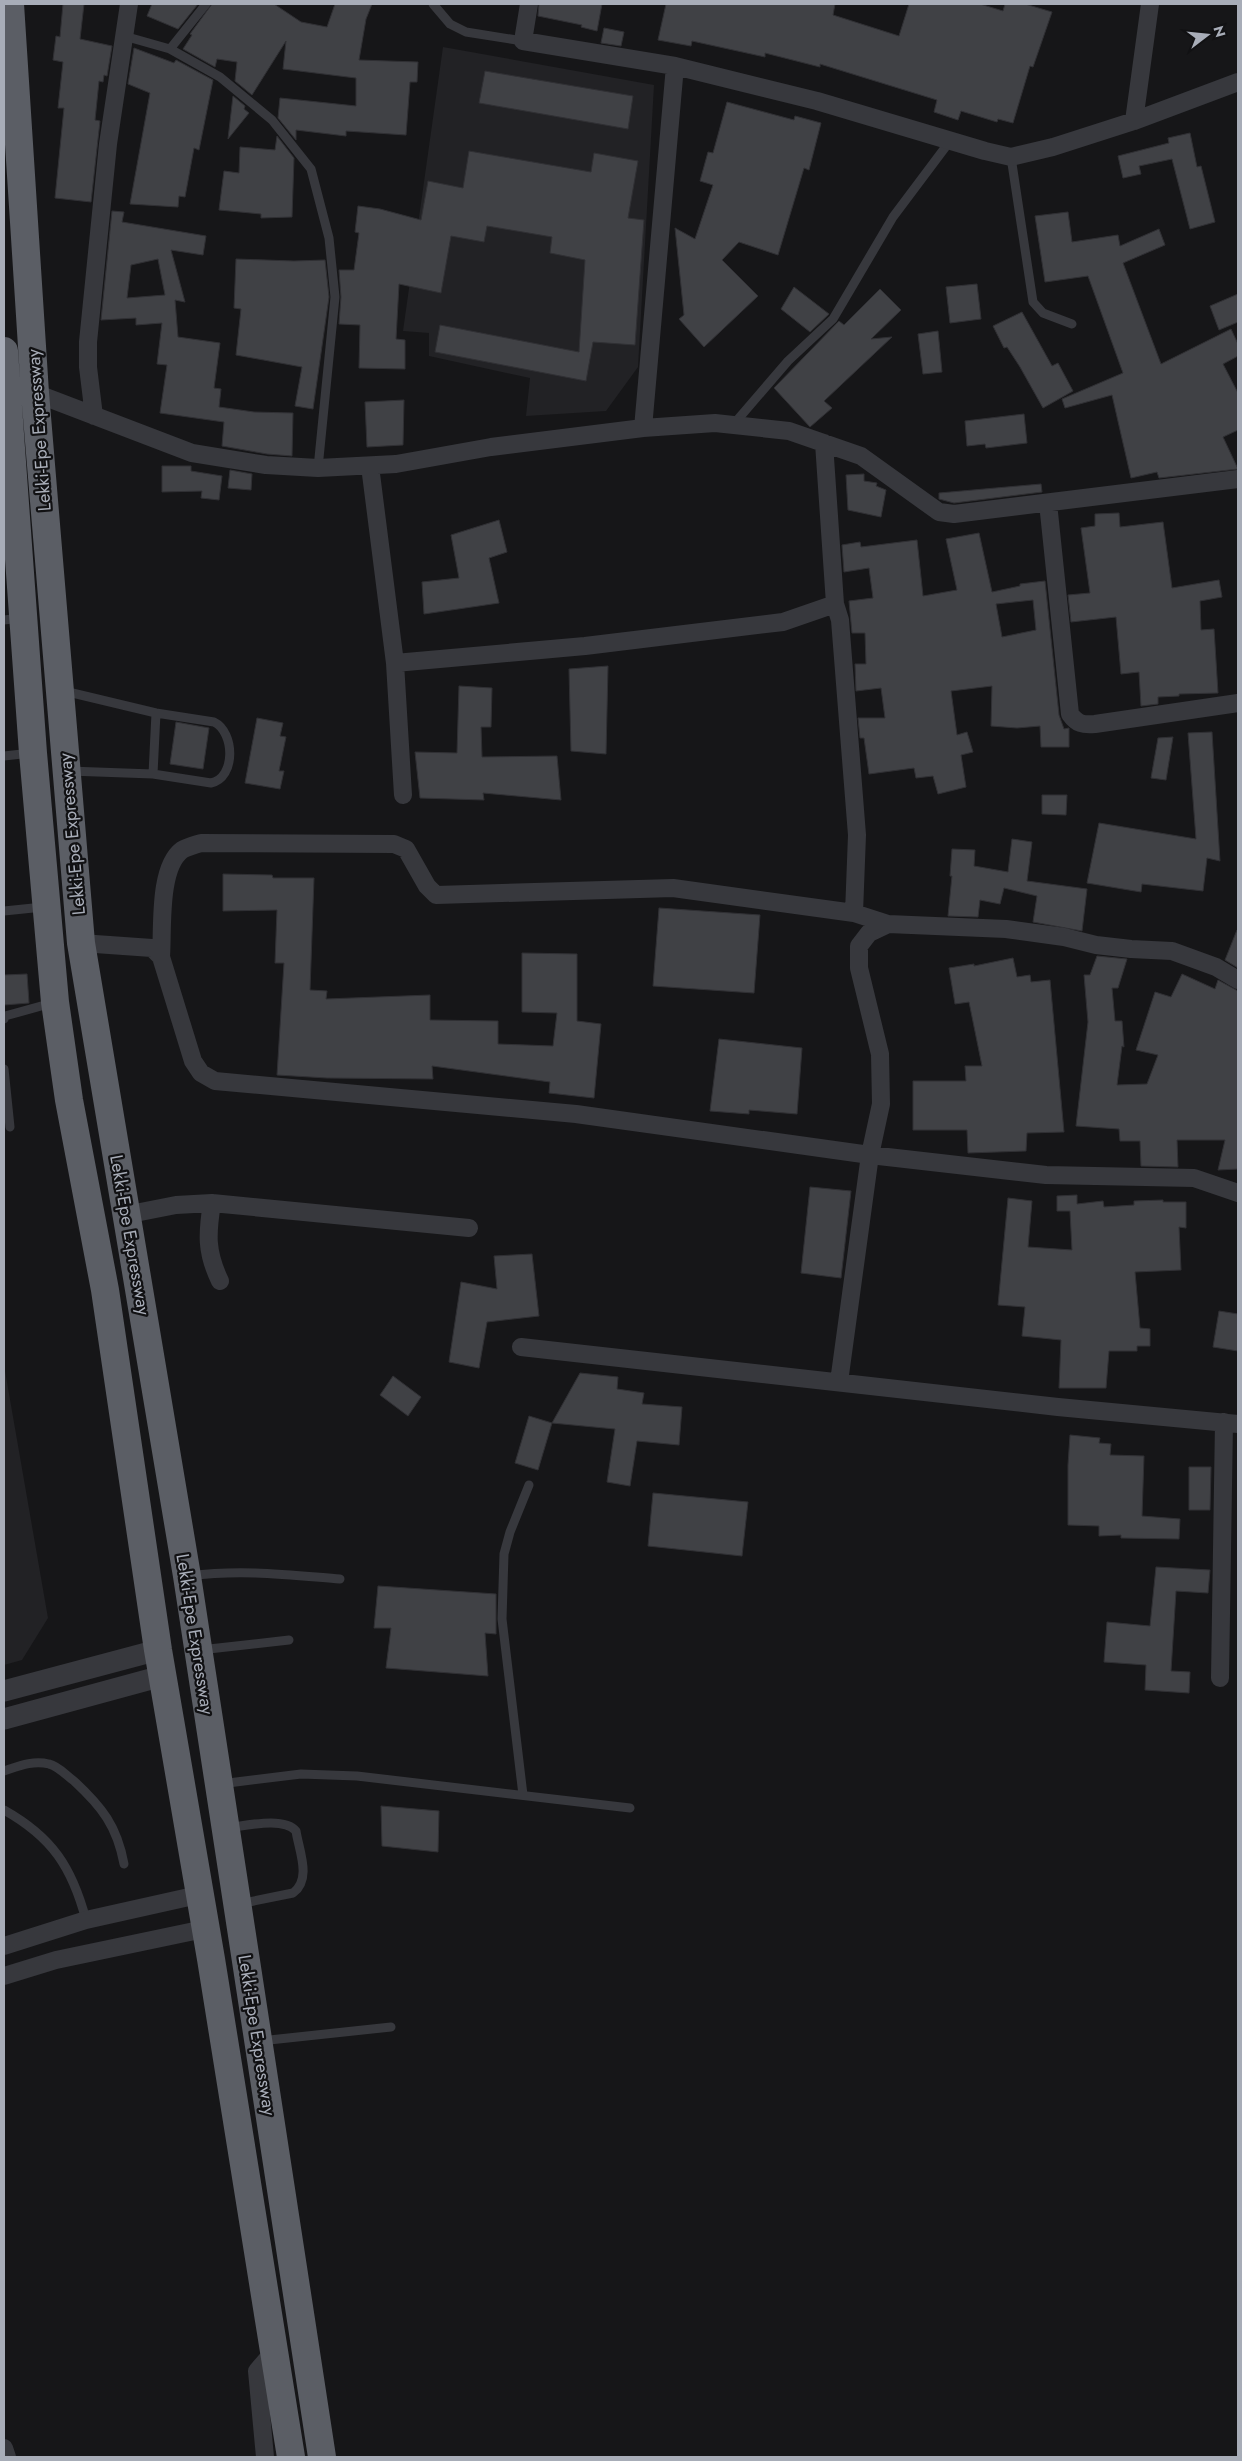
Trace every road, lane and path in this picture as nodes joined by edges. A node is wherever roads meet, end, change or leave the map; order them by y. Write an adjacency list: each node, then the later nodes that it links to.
1 (10, 4): 17 (highway, Lekki-Epe Expressway)
2 (129, 4): 7 (street)
3 (206, 4): 9 (lane)
4 (433, 4): 8 (lane)
5 (529, 4): 8 (street)
6 (1150, 4): 12 (street)
7 (124, 36): 9 (lane); 18 (street)
8 (523, 41): 10 (street)
9 (170, 50): 23 (lane)
10 (675, 66): 13 (street); 20 (street)
11 (1238, 82): 12 (street)
12 (1134, 121): 14 (street)
13 (950, 141): 14 (street); 19 (lane)
14 (1011, 156): 15 (lane)
15 (1072, 324)
16 (4, 351): 27 (highway, Lekki-Epe Expressway)
17 (35, 393): 18 (street); 29 (highway, Lekki-Epe Expressway)
18 (94, 416): 23 (street)
19 (733, 425): 20 (street); 21 (street)
20 (643, 428): 22 (street)
21 (824, 443): 25 (street); 26 (street)
22 (370, 466): 23 (street); 28 (street)
23 (318, 468)
24 (1238, 479): 25 (street)
25 (1048, 503): 30 (street)
26 (835, 604): 28 (street); 39 (street)
27 (13, 618): 32 (highway, Lekki-Epe Expressway)
28 (395, 663): 36 (street)
29 (60, 690): 31 (lane); 34 (highway, Lekki-Epe Expressway)
30 (1238, 703)
31 (156, 713): 35 (lane); 35 (lane)
32 (33, 753): 33 (lane); 37 (highway, Lekki-Epe Expressway)
33 (4, 756)
34 (66, 771): 35 (lane); 41 (highway, Lekki-Epe Expressway)
35 (152, 774)
36 (403, 795)
37 (46, 906): 38 (lane); 44 (highway, Lekki-Epe Expressway)
38 (4, 911)
39 (854, 913): 40 (street); 42 (street)
40 (888, 924): 43 (street); 48 (street)
41 (82, 943): 42 (street); 51 (highway, Lekki-Epe Expressway)
42 (161, 957): 48 (street)
43 (1238, 980)
44 (55, 1002): 45 (lane); 62 (highway, Lekki-Epe Expressway)
45 (4, 1019)
46 (4, 1069): 47 (lane)
47 (10, 1127)
48 (870, 1155): 49 (street); 55 (street)
49 (1238, 1193)
50 (212, 1203): 51 (street); 52 (street); 53 (street)
51 (126, 1216): 58 (highway, Lekki-Epe Expressway)
52 (469, 1228)
53 (220, 1281)
54 (521, 1347): 55 (street)
55 (839, 1382): 56 (street)
56 (1231, 1423): 64 (street)
57 (528, 1485): 70 (lane)
58 (187, 1576): 59 (lane); 61 (highway, Lekki-Epe Expressway)
59 (340, 1579)
60 (289, 1640): 61 (lane)
61 (197, 1650): 69 (highway, Lekki-Epe Expressway)
62 (160, 1663): 63 (street); 66 (street); 75 (highway, Lekki-Epe Expressway)
63 (83, 1669): 65 (street); 66 (street)
64 (1220, 1678)
65 (4, 1691)
66 (90, 1695): 67 (street)
67 (4, 1720)
68 (4, 1770): 74 (lane)
69 (218, 1784): 70 (lane); 73 (highway, Lekki-Epe Expressway)
70 (523, 1795): 71 (lane)
71 (630, 1808)
72 (4, 1810): 77 (lane)
73 (224, 1828): 76 (highway, Lekki-Epe Expressway); 76 (lane)
74 (124, 1864)
75 (198, 1895): 77 (street); 78 (highway, Lekki-Epe Expressway)
76 (236, 1904): 82 (highway, Lekki-Epe Expressway)
77 (86, 1920): 79 (street)
78 (204, 1929): 80 (street); 83 (highway, Lekki-Epe Expressway)
79 (4, 1946)
80 (4, 1976)
81 (391, 2027): 82 (lane)
82 (258, 2042): 88 (highway, Lekki-Epe Expressway)
83 (275, 2350): 86 (street); 87 (highway, Lekki-Epe Expressway)
84 (4, 2448): 85 (street)
85 (7, 2457)
86 (265, 2457)
87 (291, 2457)
88 (322, 2457)

